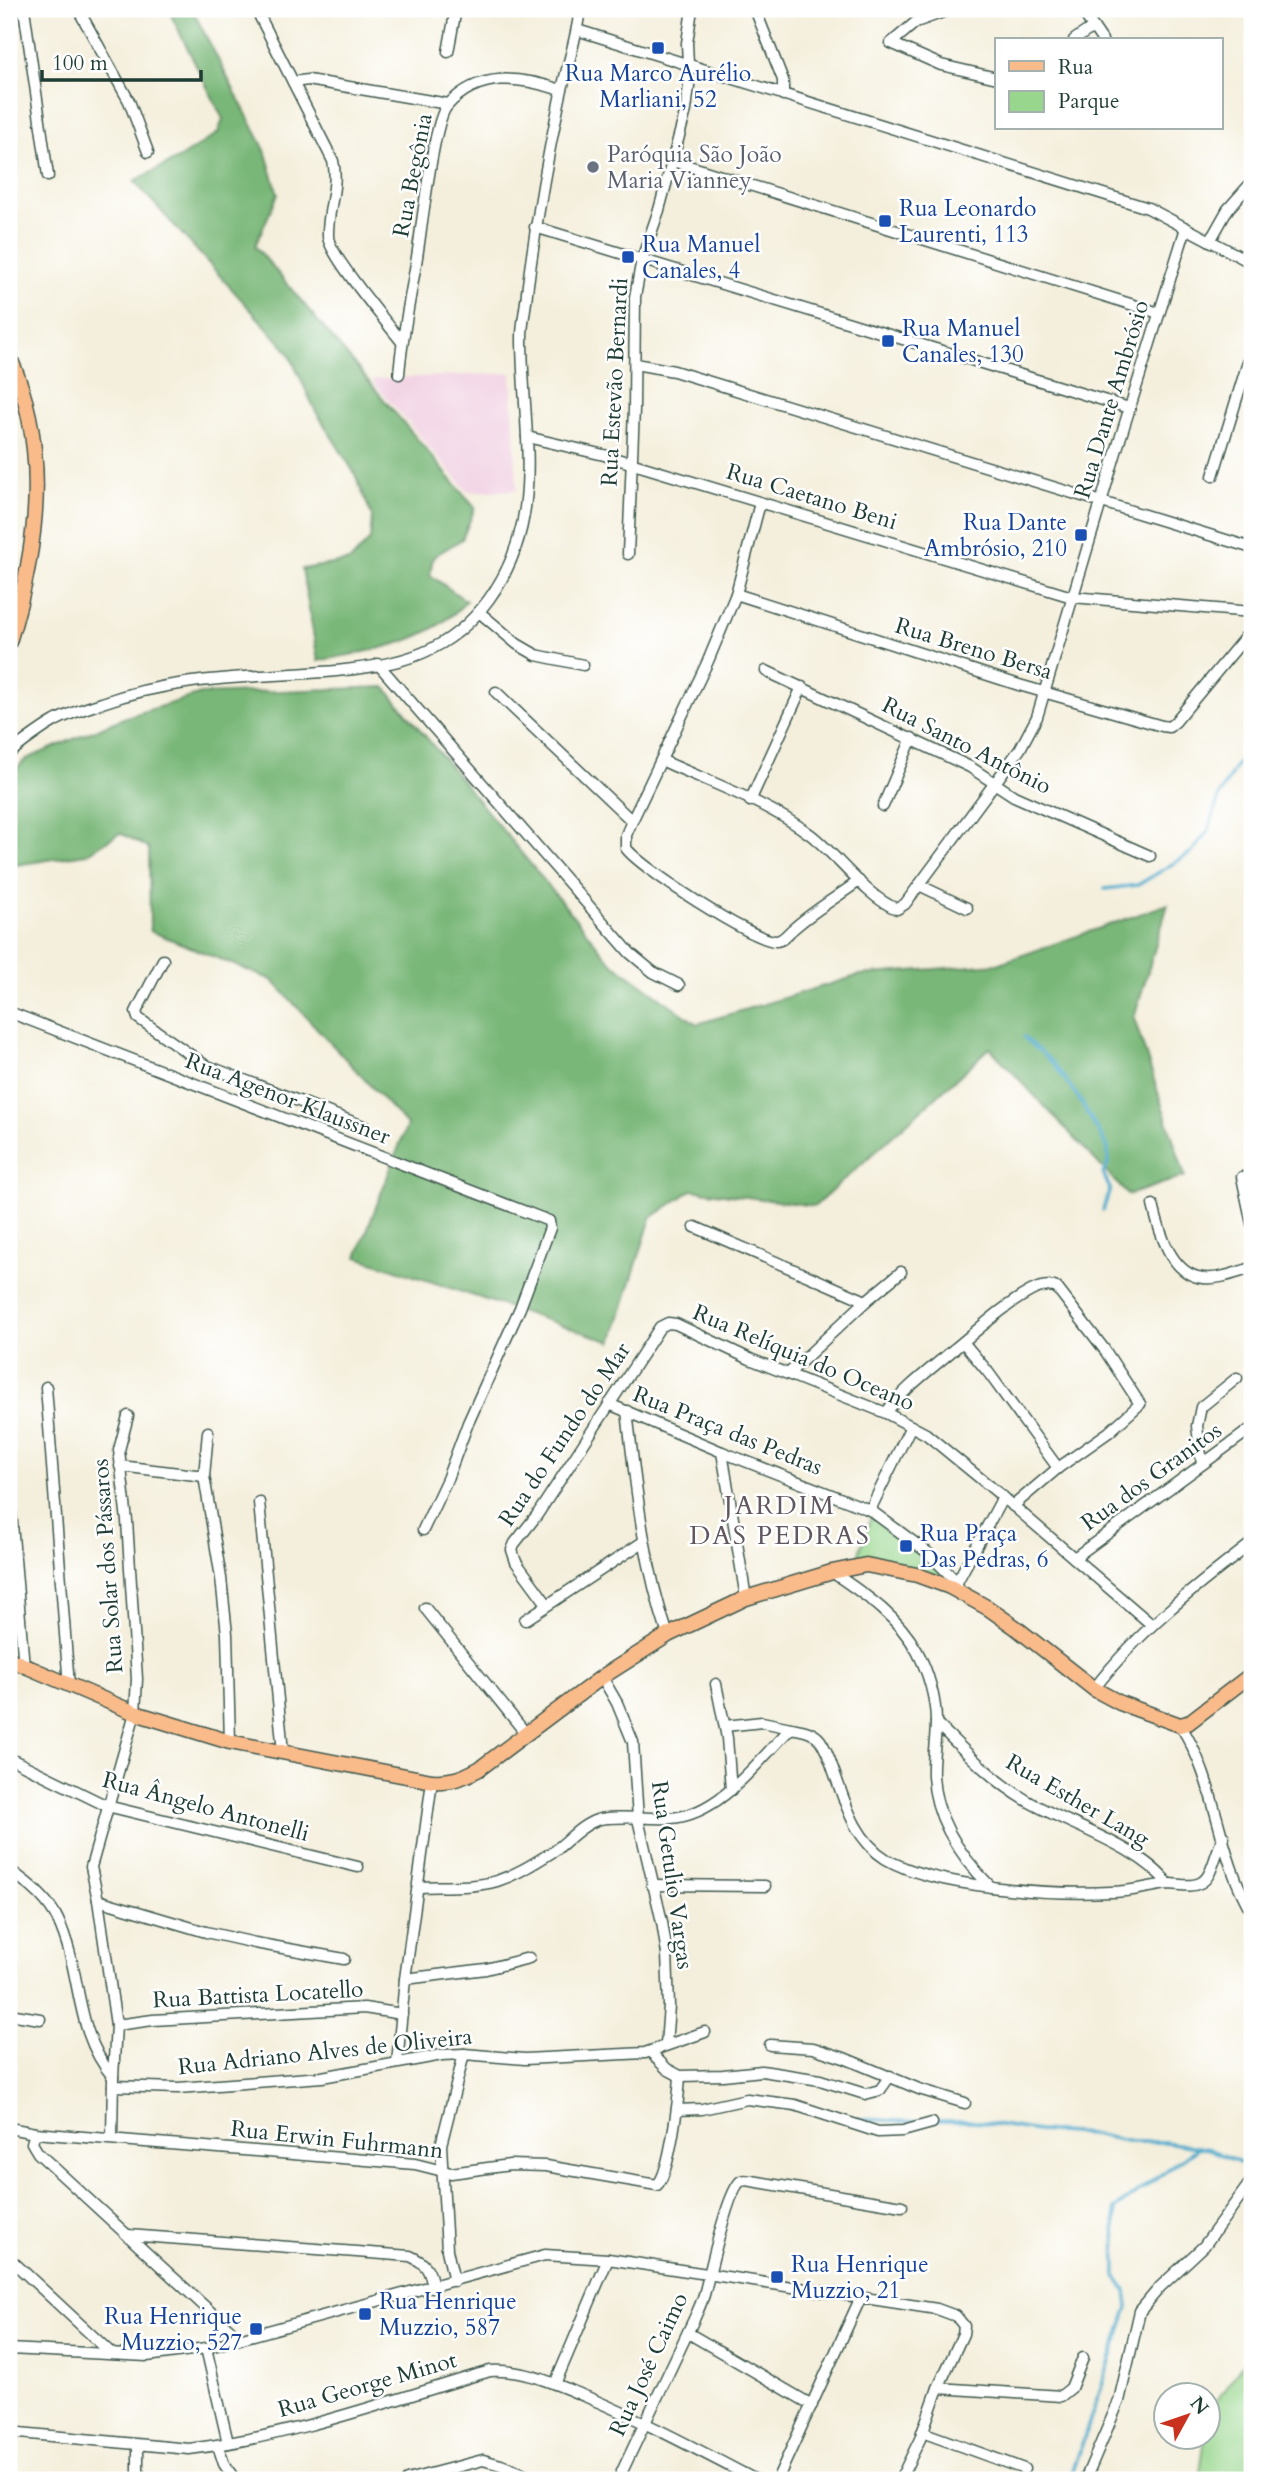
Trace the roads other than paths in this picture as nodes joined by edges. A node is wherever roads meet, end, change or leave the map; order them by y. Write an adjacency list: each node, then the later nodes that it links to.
1 (24, 9): 25 (street)
2 (78, 9): 23 (street)
3 (256, 9): 19 (street)
4 (456, 9): 16 (street)
5 (580, 9): 13 (street)
6 (692, 9): 17 (street, Rua Estevão Bernardi)
7 (755, 9): 21 (street)
8 (952, 9): 18 (street)
9 (1081, 9): 12 (street)
10 (1245, 9): 11 (street)
11 (1252, 20)
12 (1093, 27): 14 (street); 15 (street)
13 (577, 30): 17 (street); 20 (street)
14 (1077, 38)
15 (1101, 38)
16 (448, 52)
17 (688, 66): 21 (street); 24 (street, Rua Estevão Bernardi)
18 (995, 78)
19 (293, 82): 22 (street); 33 (street)
20 (561, 90): 22 (street, Rua Begônia); 27 (street)
21 (783, 95): 28 (street)
22 (448, 104): 33 (street, Rua Begônia)
23 (148, 152)
24 (673, 162): 30 (street, Rua Estevão Bernardi); 32 (street)
25 (48, 176)
26 (1252, 182): 29 (street)
27 (535, 227): 30 (street); 39 (street)
28 (1186, 228): 29 (street); 32 (street, Rua Dante Ambrósio)
29 (1210, 241): 31 (street)
30 (642, 259): 36 (street, Rua Estevão Bernardi); 38 (street)
31 (1252, 263)
32 (1159, 313): 38 (street, Rua Dante Ambrósio)
33 (402, 342): 37 (street, Rua Begônia)
34 (1252, 349): 41 (street)
35 (9, 356): 51 (main road)
36 (635, 363): 40 (street, Rua Estevão Bernardi); 43 (street)
37 (399, 374)
38 (1129, 408): 43 (street, Rua Dante Ambrósio)
39 (527, 437): 40 (street, Rua Caetano Beni); 48 (street)
40 (632, 465): 42 (street, Rua Caetano Beni); 45 (street, Rua Estevão Bernardi)
41 (1213, 476)
42 (760, 503): 46 (street); 47 (street, Rua Caetano Beni)
43 (1101, 503): 44 (street); 47 (street, Rua Dante Ambrósio)
44 (1252, 548)
45 (628, 554)
46 (736, 594): 57 (street, Rua Breno Bersa); 60 (street)
47 (1072, 597): 49 (street, Rua Caetano Beni); 57 (street, Rua Dante Ambrósio)
48 (479, 612): 52 (street); 53 (street)
49 (1252, 612)
50 (1252, 629): 57 (street, Rua Breno Bersa)
51 (9, 642)
52 (378, 664): 59 (street); 70 (street)
53 (583, 665)
54 (766, 671): 55 (street, Rua Santo Antônio)
55 (802, 687): 58 (street, Rua Santo Antônio); 62 (street)
56 (496, 692): 64 (street)
57 (1045, 692): 61 (street, Rua Dante Ambrósio)
58 (912, 738): 61 (street, Rua Santo Antônio); 63 (street)
59 (9, 753)
60 (661, 760): 62 (street); 64 (street)
61 (996, 782): 65 (street, Rua Santo Antônio); 67 (street, Rua Dante Ambrósio)
62 (750, 801): 66 (street)
63 (883, 806)
64 (632, 821): 66 (street)
65 (1150, 856)
66 (859, 881): 67 (street, Rua Dante Ambrósio)
67 (919, 885): 68 (street)
68 (967, 908)
69 (163, 960): 72 (street)
70 (679, 985)
71 (9, 1012): 73 (street, Rua Agenor Klaussner)
72 (208, 1066): 73 (street); 74 (street)
73 (199, 1086): 104 (street, Rua Agenor Klaussner)
74 (366, 1127)
75 (1242, 1177): 77 (street)
76 (1153, 1205): 79 (street)
77 (1252, 1224)
78 (695, 1227): 81 (street)
79 (1252, 1268)
80 (901, 1272): 81 (street)
81 (866, 1301): 84 (street)
82 (663, 1324): 84 (street, Rua Relíquia do Oceano); 87 (street, Rua do Fundo do Mar)
83 (963, 1342): 89 (street); 97 (street); 97 (street)
84 (788, 1374): 89 (street, Rua Relíquia do Oceano)
85 (1237, 1378): 95 (street)
86 (46, 1387): 121 (street)
87 (609, 1404): 88 (street, Rua Praça das Pedras); 111 (street, Rua do Fundo do Mar)
88 (627, 1411): 94 (street, Rua Praça das Pedras); 105 (street)
89 (886, 1413): 91 (street, Rua Relíquia do Oceano)
90 (128, 1416): 96 (street, Rua Solar dos Pássaros)
91 (911, 1426): 100 (street, Rua Relíquia do Oceano); 103 (street)
92 (1252, 1428): 95 (street, Rua dos Granitos)
93 (208, 1432): 98 (street)
94 (722, 1452): 103 (street, Rua Praça das Pedras); 110 (street)
95 (1202, 1464): 107 (street, Rua dos Granitos)
96 (120, 1466): 98 (street); 123 (street, Rua Solar dos Pássaros)
97 (1058, 1468): 102 (street)
98 (204, 1476): 129 (street)
99 (9, 1487): 117 (street)
100 (1003, 1497): 102 (street, Rua Relíquia do Oceano); 109 (street)
101 (259, 1502): 130 (street)
102 (1013, 1506): 107 (street, Rua Relíquia do Oceano)
103 (870, 1510): 109 (street, Rua Praça das Pedras)
104 (423, 1530)
105 (643, 1542): 111 (street); 115 (street)
106 (1252, 1543): 114 (street)
107 (1074, 1558): 114 (street, Rua Relíquia do Oceano)
108 (832, 1572): 109 (main road); 110 (main road); 124 (street)
109 (959, 1588): 122 (main road)
110 (746, 1598): 115 (main road)
111 (547, 1604): 113 (street)
112 (425, 1608): 128 (street)
113 (525, 1620)
114 (1152, 1625): 122 (street)
115 (668, 1635): 119 (main road)
116 (9, 1659): 117 (main road)
117 (24, 1667): 121 (main road)
118 (1252, 1674): 125 (main road)
119 (602, 1677): 128 (main road); 135 (street, Rua Getulio Vargas)
120 (716, 1684): 126 (street)
121 (69, 1686): 123 (main road)
122 (1094, 1689): 125 (main road)
123 (135, 1713): 129 (main road); 134 (street, Rua Solar dos Pássaros)
124 (936, 1723): 139 (street, Rua Esther Lang); 143 (street)
125 (1184, 1724): 136 (street)
126 (725, 1726): 127 (street); 133 (street)
127 (791, 1728): 133 (street); 143 (street)
128 (527, 1735): 132 (main road)
129 (230, 1742): 130 (main road)
130 (283, 1752): 132 (main road)
131 (9, 1758): 134 (street, Rua Ângelo Antonelli)
132 (432, 1781): 142 (street)
133 (731, 1790): 135 (street)
134 (107, 1805): 137 (street, Rua Ângelo Antonelli); 144 (street, Rua Solar dos Pássaros)
135 (638, 1819): 140 (street, Rua Getulio Vargas); 142 (street)
136 (1224, 1838): 139 (street); 145 (street)
137 (358, 1867)
138 (9, 1870): 161 (street)
139 (1168, 1884): 143 (street)
140 (652, 1885): 141 (street); 154 (street, Rua Getulio Vargas)
141 (765, 1886)
142 (418, 1887): 148 (street)
143 (992, 1887)
144 (98, 1900): 147 (street); 152 (street, Rua Solar dos Pássaros)
145 (1252, 1912)
146 (529, 1958): 148 (street)
147 (344, 1959)
148 (405, 1979): 150 (street)
149 (9, 2014): 151 (street)
150 (402, 2014): 152 (street, Rua Battista Locatello); 158 (street)
151 (40, 2019)
152 (116, 2025): 161 (street, Rua Solar dos Pássaros)
153 (705, 2032): 154 (street, Rua Adriano Alves de Oliveira)
154 (666, 2045): 156 (street, Rua Adriano Alves de Oliveira)
155 (770, 2045): 160 (street)
156 (654, 2052): 157 (street, Rua Adriano Alves de Oliveira); 159 (street)
157 (464, 2054): 158 (street, Rua Adriano Alves de Oliveira); 168 (street)
158 (397, 2063): 161 (street, Rua Adriano Alves de Oliveira)
159 (680, 2076): 160 (street); 163 (street)
160 (890, 2076): 162 (street)
161 (113, 2081): 167 (street, Rua Solar dos Pássaros)
162 (965, 2103)
163 (677, 2110): 164 (street); 168 (street, Rua Erwin Fuhrmann)
164 (932, 2123)
165 (9, 2128): 166 (street, Rua Erwin Fuhrmann)
166 (35, 2133): 167 (street, Rua Erwin Fuhrmann); 171 (street)
167 (112, 2138): 168 (street, Rua Erwin Fuhrmann)
168 (443, 2171): 175 (street)
169 (1252, 2180): 201 (street)
170 (902, 2206): 174 (street, Rua José Caimo)
171 (128, 2235): 176 (street); 179 (street)
172 (9, 2258): 182 (street)
173 (608, 2259): 174 (street); 175 (street); 184 (street)
174 (708, 2275): 177 (street); 178 (street, Rua José Caimo)
175 (454, 2281): 176 (street)
176 (433, 2287): 179 (street)
177 (861, 2297): 185 (street); 186 (street)
178 (688, 2333): 186 (street); 187 (street, Rua José Caimo)
179 (240, 2339): 180 (street)
180 (206, 2348): 182 (street); 190 (street)
181 (9, 2349): 182 (street)
182 (111, 2354)
183 (1083, 2358): 185 (street)
184 (555, 2384): 187 (street, Rua George Minot); 190 (street, Rua George Minot)
185 (938, 2388): 189 (street)
186 (812, 2405): 199 (street)
187 (645, 2421): 197 (street, Rua José Caimo); 198 (street, Rua George Minot)
188 (9, 2432): 191 (street, Rua George Minot)
189 (922, 2432): 192 (street); 200 (street)
190 (223, 2444): 191 (street, Rua George Minot); 194 (street)
191 (138, 2445): 193 (street)
192 (1024, 2469)
193 (138, 2480)
194 (235, 2480)
195 (407, 2480): 196 (street)
196 (540, 2480)
197 (618, 2480)
198 (756, 2480)
199 (777, 2480)
200 (900, 2480)
201 (1086, 2480)

